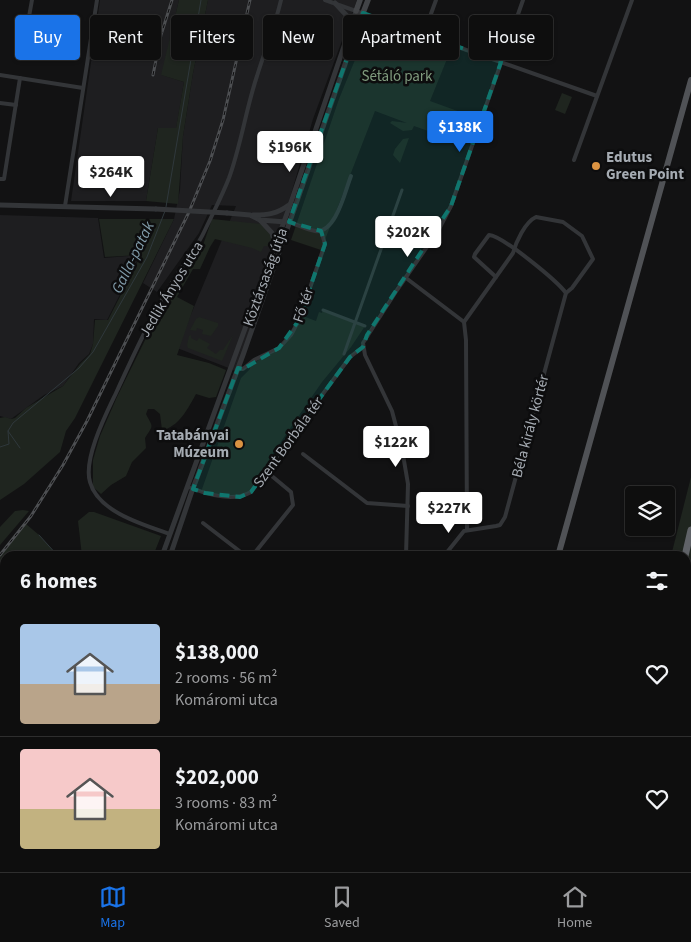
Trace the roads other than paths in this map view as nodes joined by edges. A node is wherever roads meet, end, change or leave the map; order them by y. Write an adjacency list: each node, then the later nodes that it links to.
1 (32, 0): 13 (street)
2 (97, 0): 24 (street)
3 (281, 0): 62 (street, Jedlik Ányos utca)
4 (325, 0): 10 (street)
5 (360, 0): 11 (main road)
6 (368, 0): 12 (main road)
7 (436, 0): 17 (street)
8 (524, 0): 20 (street)
9 (632, 0): 25 (street)
10 (335, 3): 11 (street); 14 (street)
11 (356, 11): 12 (street); 15 (street)
12 (363, 13): 16 (street); 38 (street)
13 (29, 15)
14 (346, 15)
15 (355, 15)
16 (369, 15)
17 (431, 15)
18 (459, 46): 20 (street)
19 (343, 50): 32 (street)
20 (501, 62): 25 (street); 43 (street)
21 (0, 75): 22 (street)
22 (20, 78): 24 (street); 27 (street)
23 (691, 80): 70 (main road)
24 (83, 88): 34 (street)
25 (597, 96): 28 (street)
26 (0, 103): 27 (street)
27 (16, 105): 30 (street)
28 (574, 160)
29 (351, 176): 39 (street)
30 (0, 179)
31 (402, 190): 46 (street)
32 (290, 204): 36 (street); 38 (street)
33 (0, 205): 34 (street)
34 (65, 206): 35 (street, bridge)
35 (250, 215): 36 (street); 37 (street)
36 (270, 215): 38 (street)
37 (260, 220): 38 (street); 40 (street)
38 (286, 222): 39 (street); 40 (street, Köztársaság útja); 51 (street, Köztársaság útja)
39 (322, 231): 52 (street, Fő tér)
40 (275, 245): 56 (street, Köztársaság útja)
41 (514, 249): 42 (street, Béla király körtér); 42 (street); 44 (street); 44 (street, Béla király körtér)
42 (496, 277): 47 (street, Béla király körtér)
43 (406, 278): 47 (street); 49 (street)
44 (566, 293): 60 (street, Béla király körtér)
45 (323, 310): 46 (street)
46 (355, 322): 48 (street); 50 (street)
47 (464, 322): 60 (street)
48 (365, 326)
49 (363, 347): 55 (street, Szent Borbála tér); 58 (street)
50 (344, 354)
51 (243, 355): 52 (street); 53 (street, Köztársaság útja)
52 (254, 360): 53 (street, Fő tér)
53 (238, 368): 57 (street, Köztársaság útja)
54 (303, 454): 58 (street)
55 (267, 472): 57 (street, Szent Borbála tér); 67 (street)
56 (187, 486): 57 (street, Szent Borbála tér); 62 (street, Köztársaság útja)
57 (193, 489): 63 (street, Köztársaság útja)
58 (408, 506): 68 (street)
59 (203, 523): 66 (street)
60 (467, 530): 69 (street)
61 (691, 530): 71 (highway)
62 (170, 534): 63 (street); 64 (street, Köztársaság útja)
63 (176, 536): 65 (street, Köztársaság útja)
64 (164, 551)
65 (172, 551)
66 (239, 551)
67 (256, 551)
68 (406, 551)
69 (448, 551)
70 (559, 551)
71 (686, 551)

